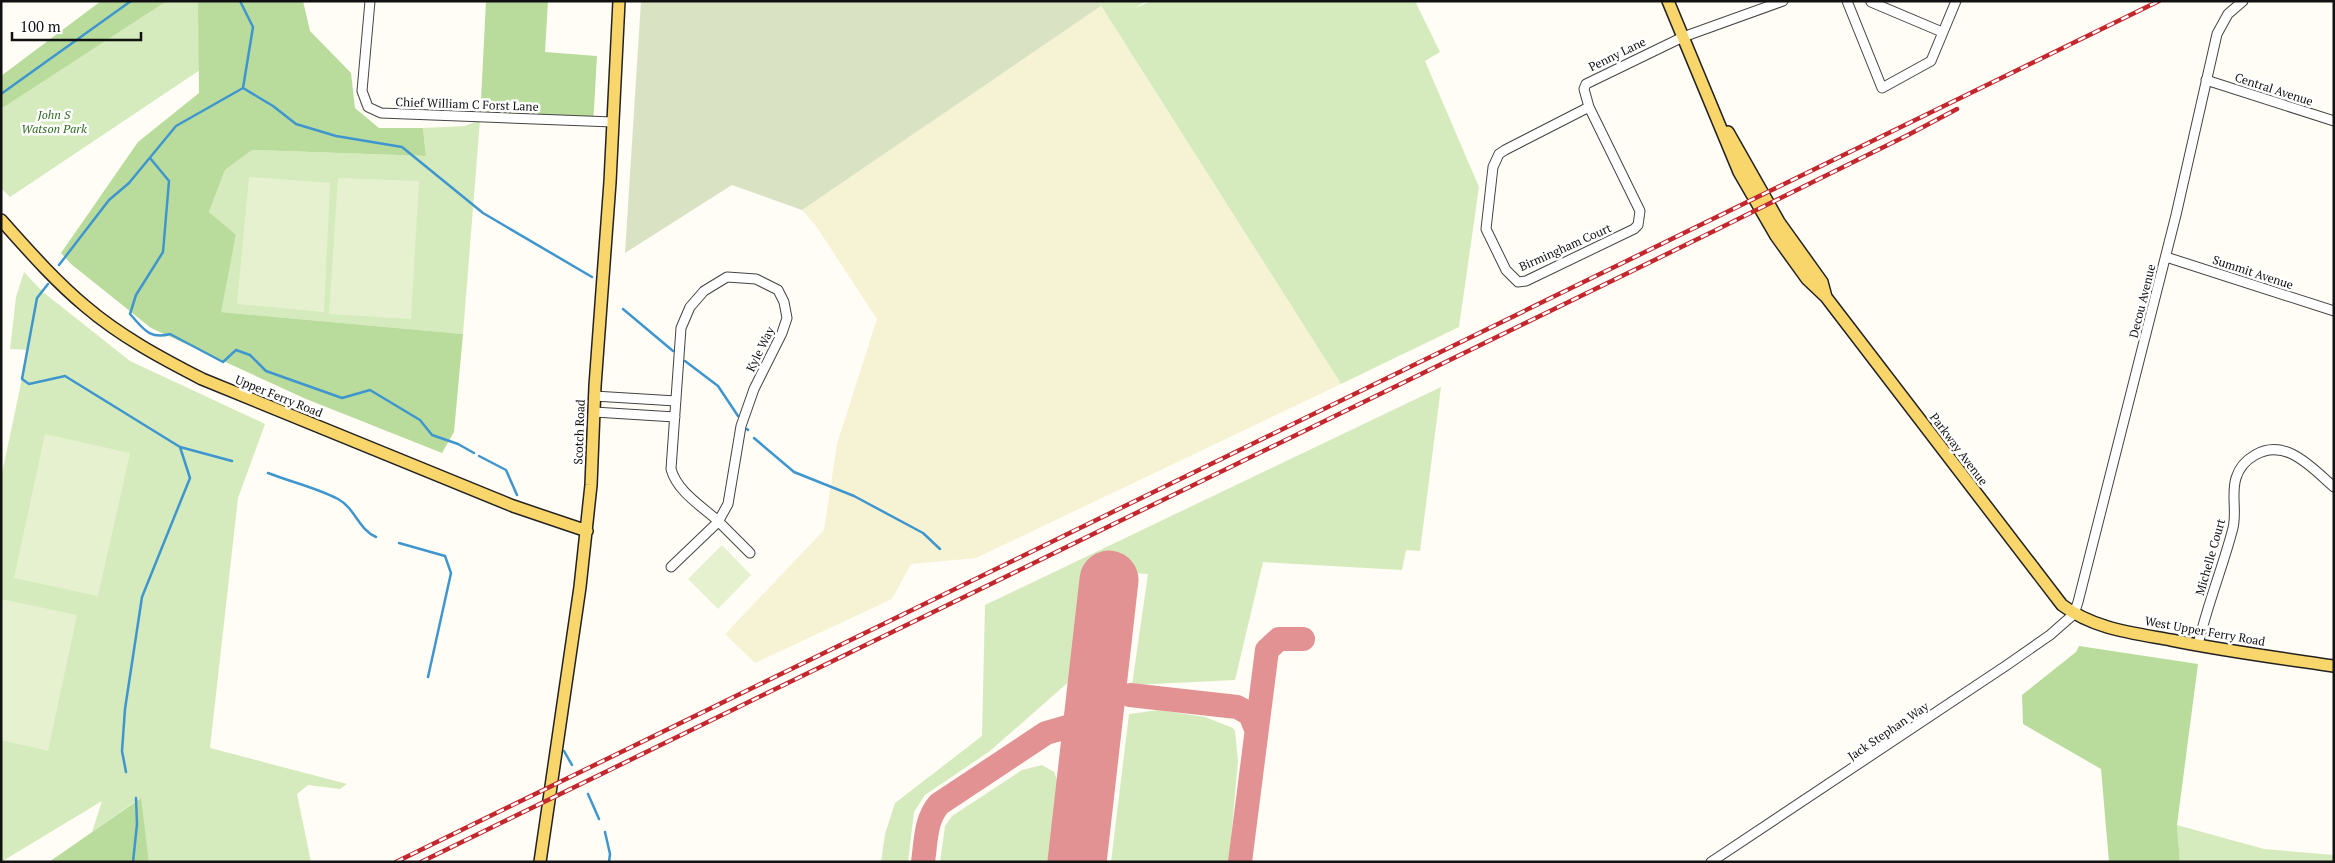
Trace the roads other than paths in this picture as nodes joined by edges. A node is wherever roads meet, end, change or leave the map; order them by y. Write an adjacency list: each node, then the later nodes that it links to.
1 (370, 1): 14 (street, Chief William C Forst Lane)
2 (619, 1): 14 (main road, Scotch Road)
3 (1668, 1): 10 (main road, Parkway Avenue)
4 (1784, 1): 10 (street)
5 (1847, 1): 9 (street)
6 (1956, 1): 9 (street)
7 (2243, 1): 11 (street, Decou Avenue)
8 (1870, 2): 9 (street)
9 (1942, 32)
10 (1682, 37): 12 (street, Penny Lane); 27 (main road, Parkway Avenue)
11 (2206, 80): 13 (street, Central Avenue); 16 (street, Decou Avenue)
12 (1588, 107): 12 (street, Birmingham Court)
13 (2334, 121)
14 (613, 122): 18 (main road, Scotch Road)
15 (1, 220): 24 (main road, Upper Ferry Road)
16 (2166, 257): 17 (street, Summit Avenue); 27 (street, Decou Avenue)
17 (2334, 311)
18 (594, 396): 19 (street); 20 (main road, Scotch Road)
19 (676, 401): 21 (street, Kyle Way); 23 (street, Kyle Way)
20 (594, 412): 21 (street); 24 (main road, Scotch Road)
21 (675, 417): 23 (street, Kyle Way)
22 (2334, 487): 28 (street, Michelle Court)
23 (718, 522): 25 (street, Kyle Way); 26 (street, Kyle Way)
24 (587, 531): 30 (main road, Scotch Road)
25 (750, 553)
26 (671, 568)
27 (2074, 614): 28 (main road, West Upper Ferry Road); 31 (street, Jack Stephan Way)
28 (2198, 645): 29 (main road, West Upper Ferry Road)
29 (2334, 666)
30 (540, 862)
31 (1711, 862)

